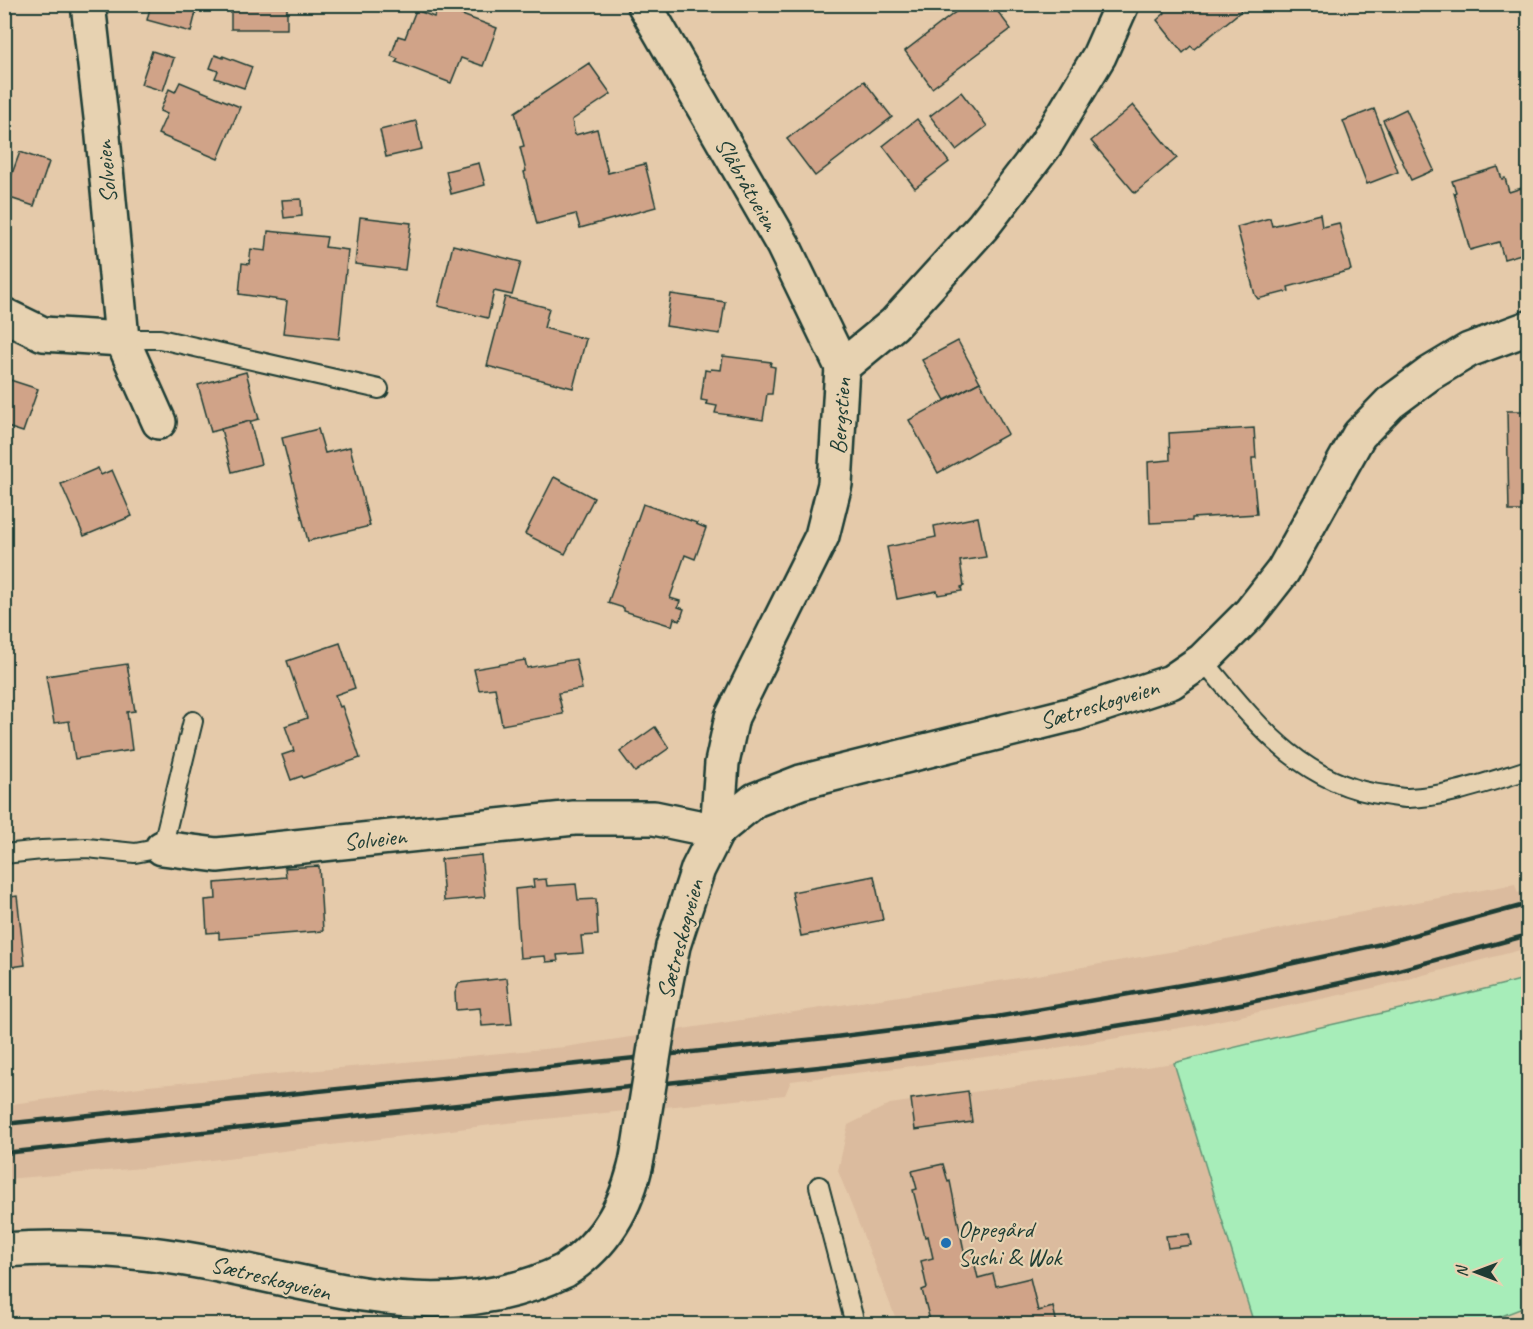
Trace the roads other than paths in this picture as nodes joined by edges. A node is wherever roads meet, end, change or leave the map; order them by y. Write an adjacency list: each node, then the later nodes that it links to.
1 (88, 4): 6 (street, Solveien)
2 (644, 4): 7 (street, Slåbråtveien)
3 (1122, 4): 7 (street, Bergstien)
4 (4, 315): 6 (street)
5 (1528, 328): 10 (street, Sætreskogveien)
6 (122, 339): 8 (lane); 9 (street, Solveien)
7 (842, 367): 13 (street, Bergstien)
8 (379, 388)
9 (159, 422)
10 (1203, 660): 12 (lane); 13 (street, Sætreskogveien)
11 (193, 721): 14 (lane)
12 (1528, 770)
13 (717, 831): 14 (street, Solveien); 17 (street, Sætreskogveien, bridge)
14 (162, 848): 15 (lane)
15 (4, 854)
16 (819, 1186): 18 (lane)
17 (4, 1250)
18 (855, 1324)

